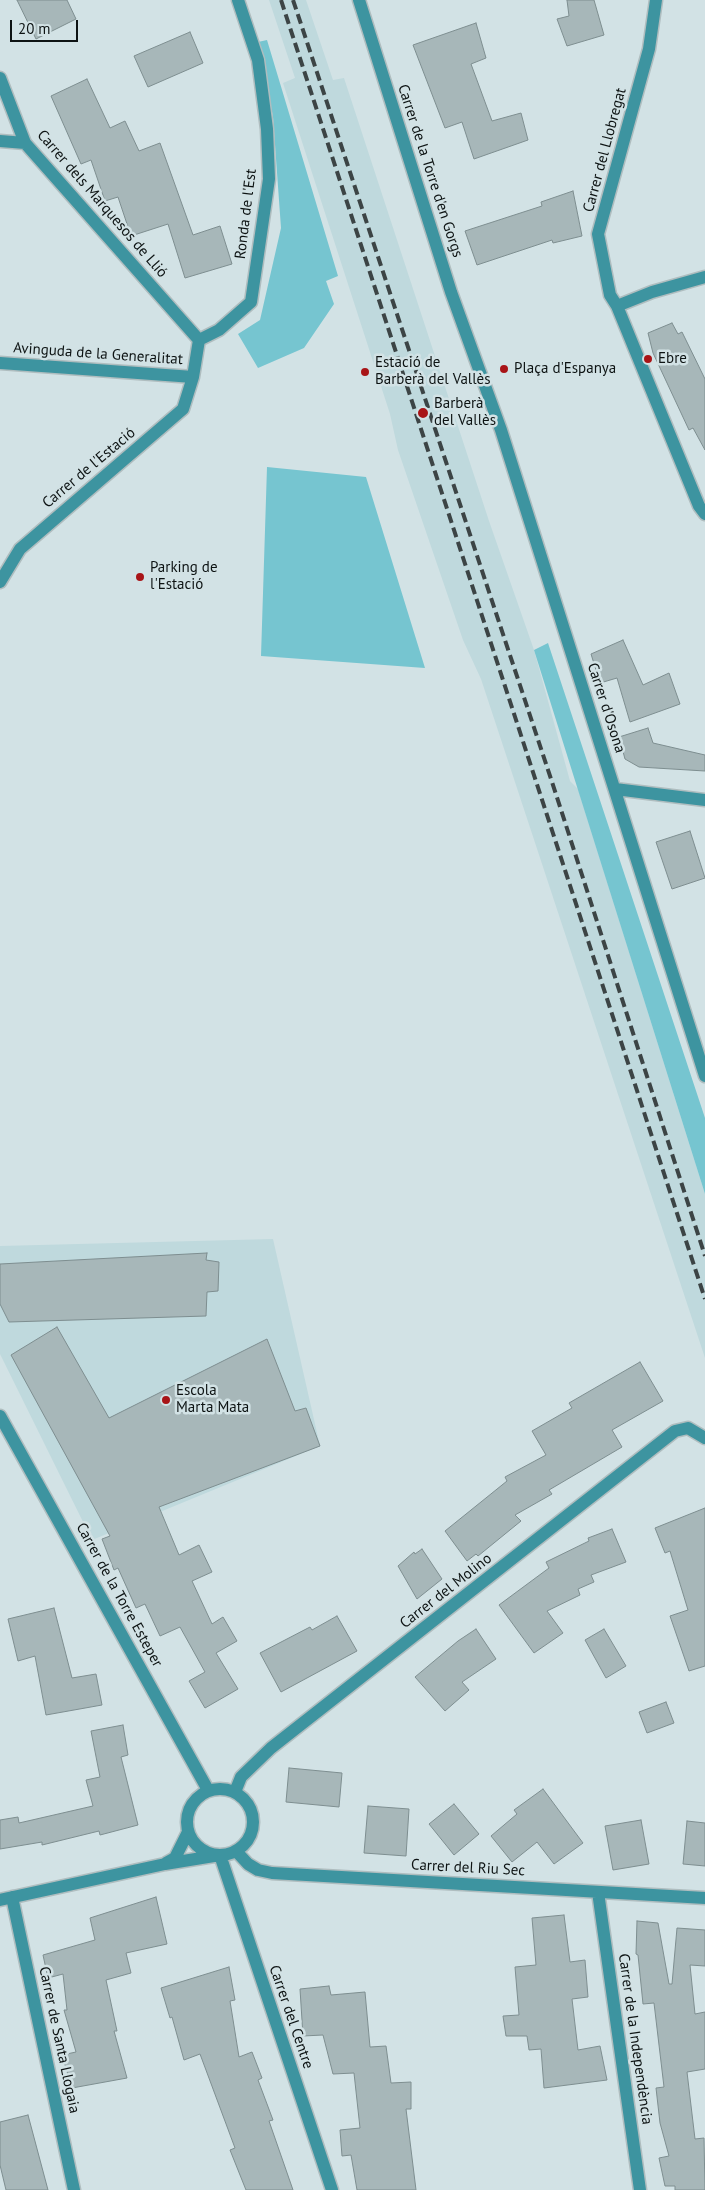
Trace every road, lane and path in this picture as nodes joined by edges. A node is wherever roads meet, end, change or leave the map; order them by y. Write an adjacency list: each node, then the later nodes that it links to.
1 (238, 0): 9 (street, Ronda de l'Est)
2 (358, 0): 10 (street, Carrer de la Torre d'en Gorgs)
3 (656, 0): 8 (street, Carrer del Llobregat)
4 (0, 78): 6 (street, Carrer dels Marquesos de Llió)
5 (0, 141): 6 (street)
6 (25, 143): 9 (street, Carrer dels Marquesos de Llió)
7 (705, 277): 8 (street)
8 (617, 306): 13 (street, Carrer del Llobregat)
9 (199, 340): 12 (street)
10 (473, 351): 15 (street, Carrer d'Osona)
11 (0, 362): 12 (street, Avinguda de la Generalitat)
12 (193, 377): 14 (street, Carrer de l'Estació)
13 (705, 514)
14 (1, 579)
15 (615, 789): 16 (street); 17 (street, Carrer d'Osona)
16 (705, 800)
17 (705, 1076)
18 (0, 1416): 20 (street, Carrer de la Torre Esteper)
19 (705, 1438): 21 (street, Carrer del Molino)
20 (208, 1790): 21 (street); 22 (street)
21 (235, 1792): 23 (street)
22 (188, 1832): 24 (street); 25 (street)
23 (236, 1851): 24 (street); 26 (street, Carrer del Riu Sec)
24 (220, 1855): 25 (street); 30 (street, Carrer del Centre)
25 (165, 1864): 28 (street)
26 (598, 1892): 27 (street, Carrer del Riu Sec); 31 (street, Carrer de la Independència)
27 (705, 1898)
28 (6, 1899): 29 (street, Carrer de Santa Llogaia)
29 (74, 2190)
30 (332, 2190)
31 (640, 2190)

